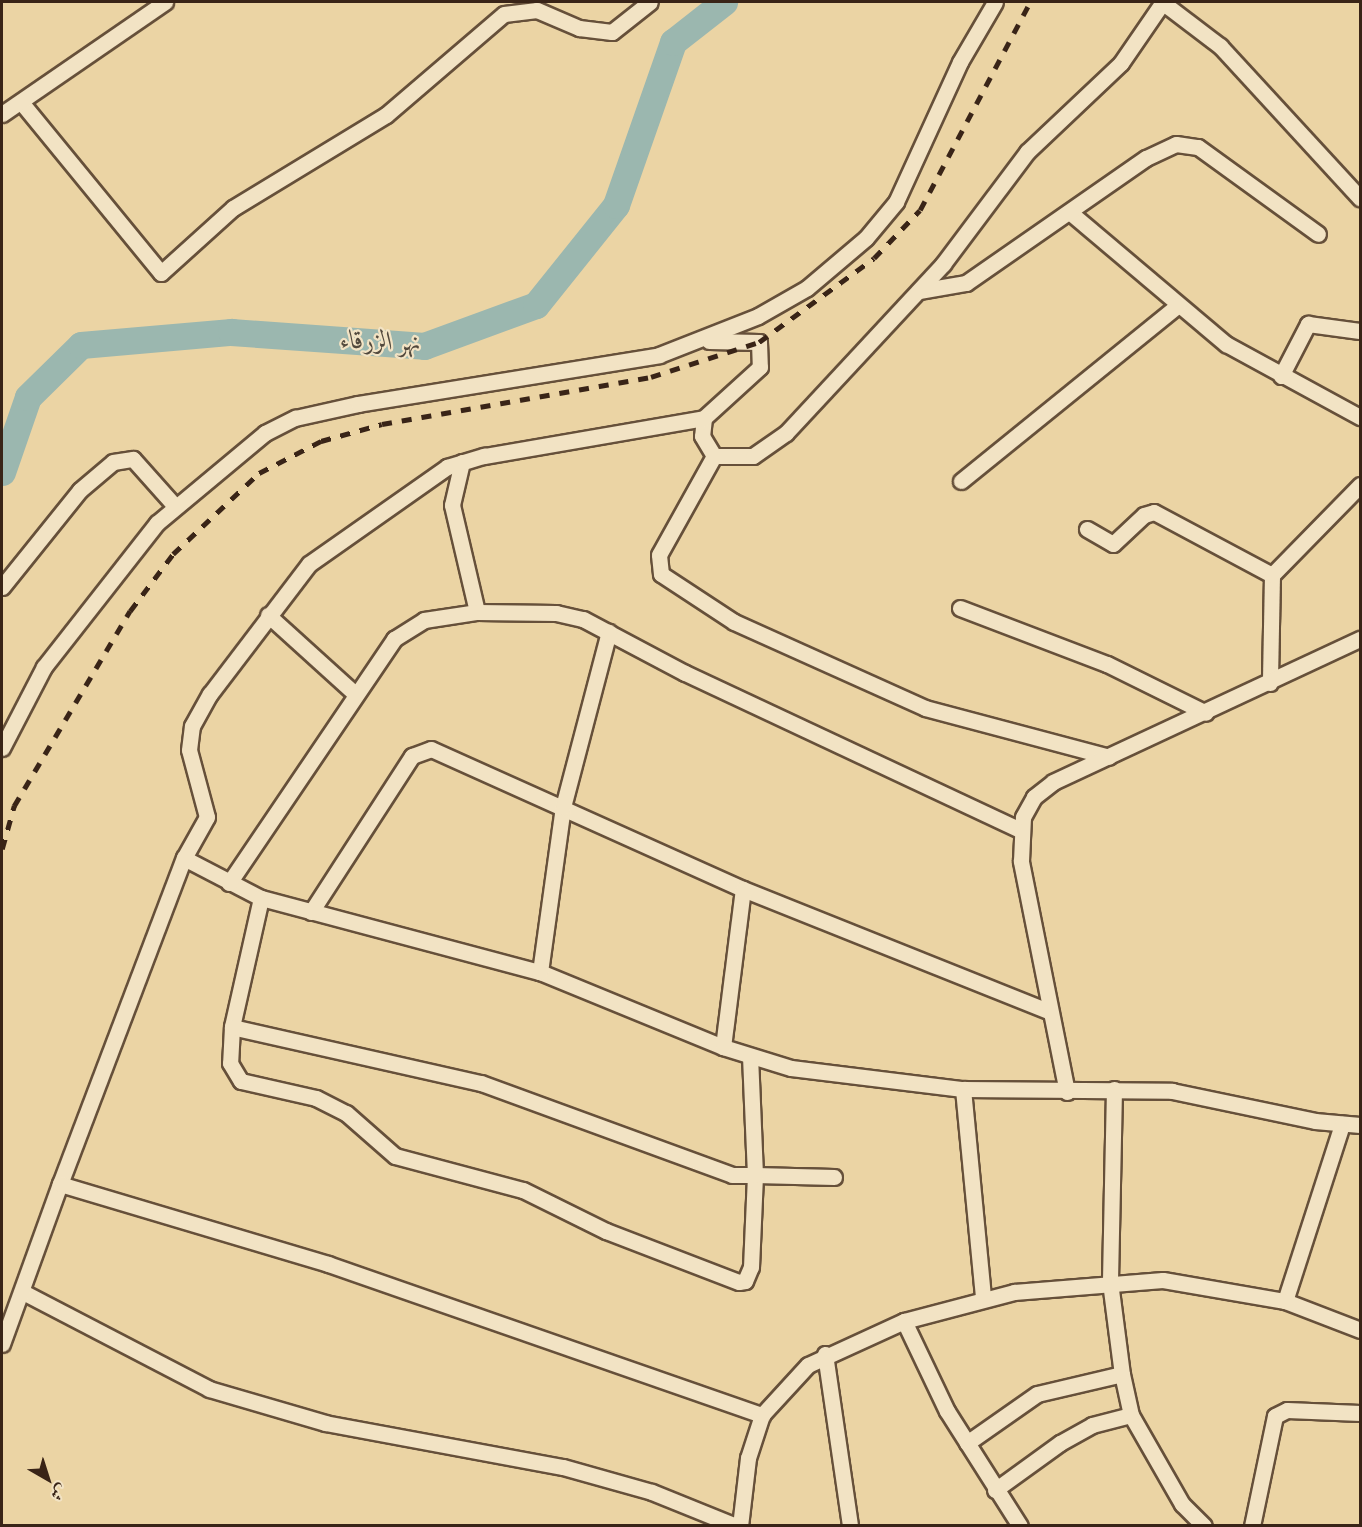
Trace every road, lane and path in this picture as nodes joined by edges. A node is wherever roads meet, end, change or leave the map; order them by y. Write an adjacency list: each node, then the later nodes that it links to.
1 (165, 2): 5 (street)
2 (650, 2): 5 (street)
3 (994, 2): 13 (street)
4 (1162, 2): 7 (street); 10 (street)
5 (21, 102): 6 (street)
6 (2, 114)
7 (1360, 198)
8 (1072, 214): 9 (street); 10 (street); 11 (street)
9 (1318, 234)
10 (919, 291): 17 (street)
11 (1178, 305): 14 (street); 19 (street)
12 (1360, 331): 14 (street)
13 (697, 342): 16 (street); 21 (street)
14 (1281, 376): 15 (street)
15 (1360, 417)
16 (704, 418): 17 (street); 18 (street)
17 (714, 456): 34 (street)
18 (462, 462): 26 (street); 27 (street)
19 (961, 481)
20 (1360, 484): 23 (street)
21 (174, 505): 24 (street); 33 (street)
22 (1087, 529): 23 (street)
23 (1272, 575): 30 (street)
24 (2, 586)
25 (960, 608): 32 (street)
26 (477, 612): 28 (street); 31 (street)
27 (268, 615): 31 (street); 37 (street)
28 (609, 632): 35 (street); 36 (street)
29 (1360, 639): 30 (street)
30 (1270, 683): 32 (street)
31 (355, 694): 38 (street)
32 (1206, 713): 34 (street)
33 (2, 748)
34 (1109, 757): 36 (street)
35 (563, 807): 39 (street); 41 (street); 42 (street)
36 (1020, 830): 43 (street)
37 (184, 858): 38 (street); 54 (street)
38 (229, 883): 40 (street)
39 (743, 889): 43 (street); 45 (street)
40 (261, 898): 41 (street); 44 (street)
41 (311, 912): 42 (street)
42 (540, 972): 45 (street)
43 (1048, 1011): 49 (street)
44 (232, 1027): 52 (street); 52 (street)
45 (723, 1047): 46 (street)
46 (750, 1056): 47 (street); 52 (street)
47 (963, 1089): 49 (street); 57 (street)
48 (1113, 1089): 49 (street); 50 (street); 55 (street)
49 (1067, 1092)
50 (1342, 1124): 51 (street); 58 (street)
51 (1360, 1125)
52 (755, 1175): 53 (street)
53 (834, 1177)
54 (60, 1184): 56 (street); 65 (street)
55 (1110, 1282): 57 (street); 58 (street); 63 (street)
56 (23, 1292): 61 (street); 69 (street)
57 (983, 1298): 59 (street)
58 (1285, 1301): 60 (street)
59 (904, 1322): 62 (street); 67 (street)
60 (1360, 1330)
61 (2, 1344)
62 (825, 1354): 65 (street); 70 (street)
63 (1122, 1374): 66 (street); 67 (street)
64 (1360, 1413): 73 (street)
65 (762, 1415): 69 (street)
66 (1131, 1415): 68 (street); 72 (street)
67 (967, 1443): 68 (street)
68 (995, 1490): 71 (street)
69 (738, 1526)
70 (850, 1526)
71 (1020, 1526)
72 (1204, 1526)
73 (1252, 1526)

